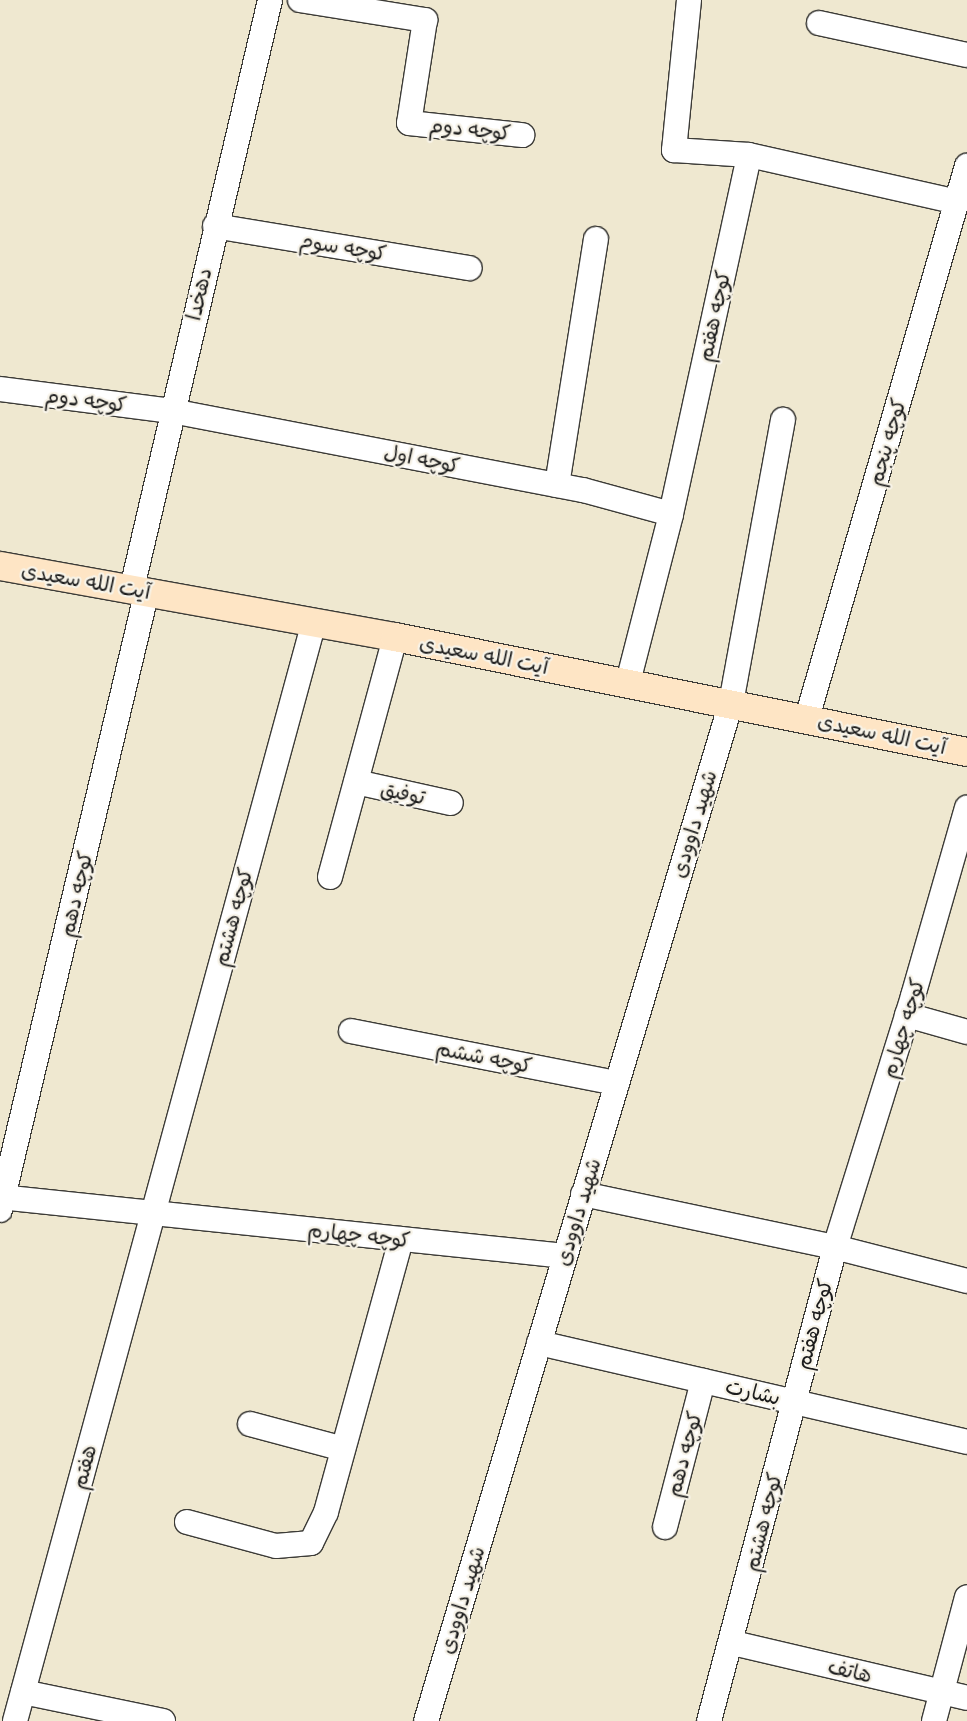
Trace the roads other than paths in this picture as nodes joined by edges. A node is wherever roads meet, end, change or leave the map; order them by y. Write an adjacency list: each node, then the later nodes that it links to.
1 (270, 0): 10 (street, دهخدا)
2 (300, 0): 6 (street, کوچه دوم)
3 (689, 0): 7 (street)
4 (819, 23): 5 (street)
5 (967, 56)
6 (522, 135)
7 (749, 156): 9 (street); 17 (street, کوچه هفتم)
8 (967, 166): 9 (street, کوچه پنجم)
9 (957, 202): 24 (street, کوچه پنجم)
10 (215, 226): 12 (street, کوچه سوم); 14 (street, دهخدا)
11 (596, 239): 16 (street)
12 (470, 268)
13 (0, 388): 14 (street, کوچه دوم)
14 (172, 411): 16 (street, کوچه اول); 19 (street, دهخدا)
15 (783, 420): 23 (street, شهید داوودی)
16 (557, 485): 17 (street, کوچه اول)
17 (671, 514): 22 (street, کوچه هفتم)
18 (0, 566): 19 (street, آیت الله سعیدی)
19 (139, 590): 20 (street, آیت الله سعیدی); 35 (street, کوچه دهم)
20 (314, 622): 21 (street, آیت الله سعیدی); 36 (street, کوچه هشتم)
21 (395, 638): 22 (street, آیت الله سعیدی); 26 (street)
22 (628, 682): 23 (street, آیت الله سعیدی)
23 (731, 703): 24 (street, آیت الله سعیدی); 33 (street, شهید داوودی)
24 (807, 718): 25 (street, آیت الله سعیدی)
25 (967, 752)
26 (356, 782): 27 (street, توفیق); 29 (street)
27 (451, 803)
28 (967, 808): 30 (street, کوچه چهارم)
29 (330, 877)
30 (907, 1015): 32 (street); 38 (street, کوچه چهارم)
31 (351, 1031): 33 (street, کوچه ششم)
32 (967, 1032)
33 (617, 1083): 34 (street, شهید داوودی)
34 (583, 1194): 38 (street); 39 (street, شهید داوودی)
35 (2, 1201): 36 (street, کوچه چهارم)
36 (153, 1213): 37 (street, کوچه چهارم); 51 (street, هفتم)
37 (401, 1239): 39 (street, کوچه چهارم); 46 (street)
38 (835, 1247): 40 (street); 43 (street, کوچه هفتم)
39 (565, 1256): 41 (street, شهید داوودی)
40 (967, 1281)
41 (539, 1343): 42 (street, بشارت); 56 (street, شهید داوودی)
42 (703, 1381): 43 (street, بشارت); 48 (street, کوچه دهم)
43 (793, 1402): 45 (street, بشارت); 50 (street, کوچه هشتم)
44 (250, 1424): 46 (street)
45 (967, 1442)
46 (343, 1449): 47 (street)
47 (187, 1522)
48 (665, 1527)
49 (967, 1596): 52 (street)
50 (733, 1643): 52 (street, هاتف); 57 (street, کوچه هشتم)
51 (23, 1692): 54 (street, هفتم); 55 (street)
52 (942, 1692): 53 (street, هاتف); 58 (street)
53 (967, 1698)
54 (15, 1721)
55 (163, 1721)
56 (426, 1721)
57 (710, 1721)
58 (934, 1721)

